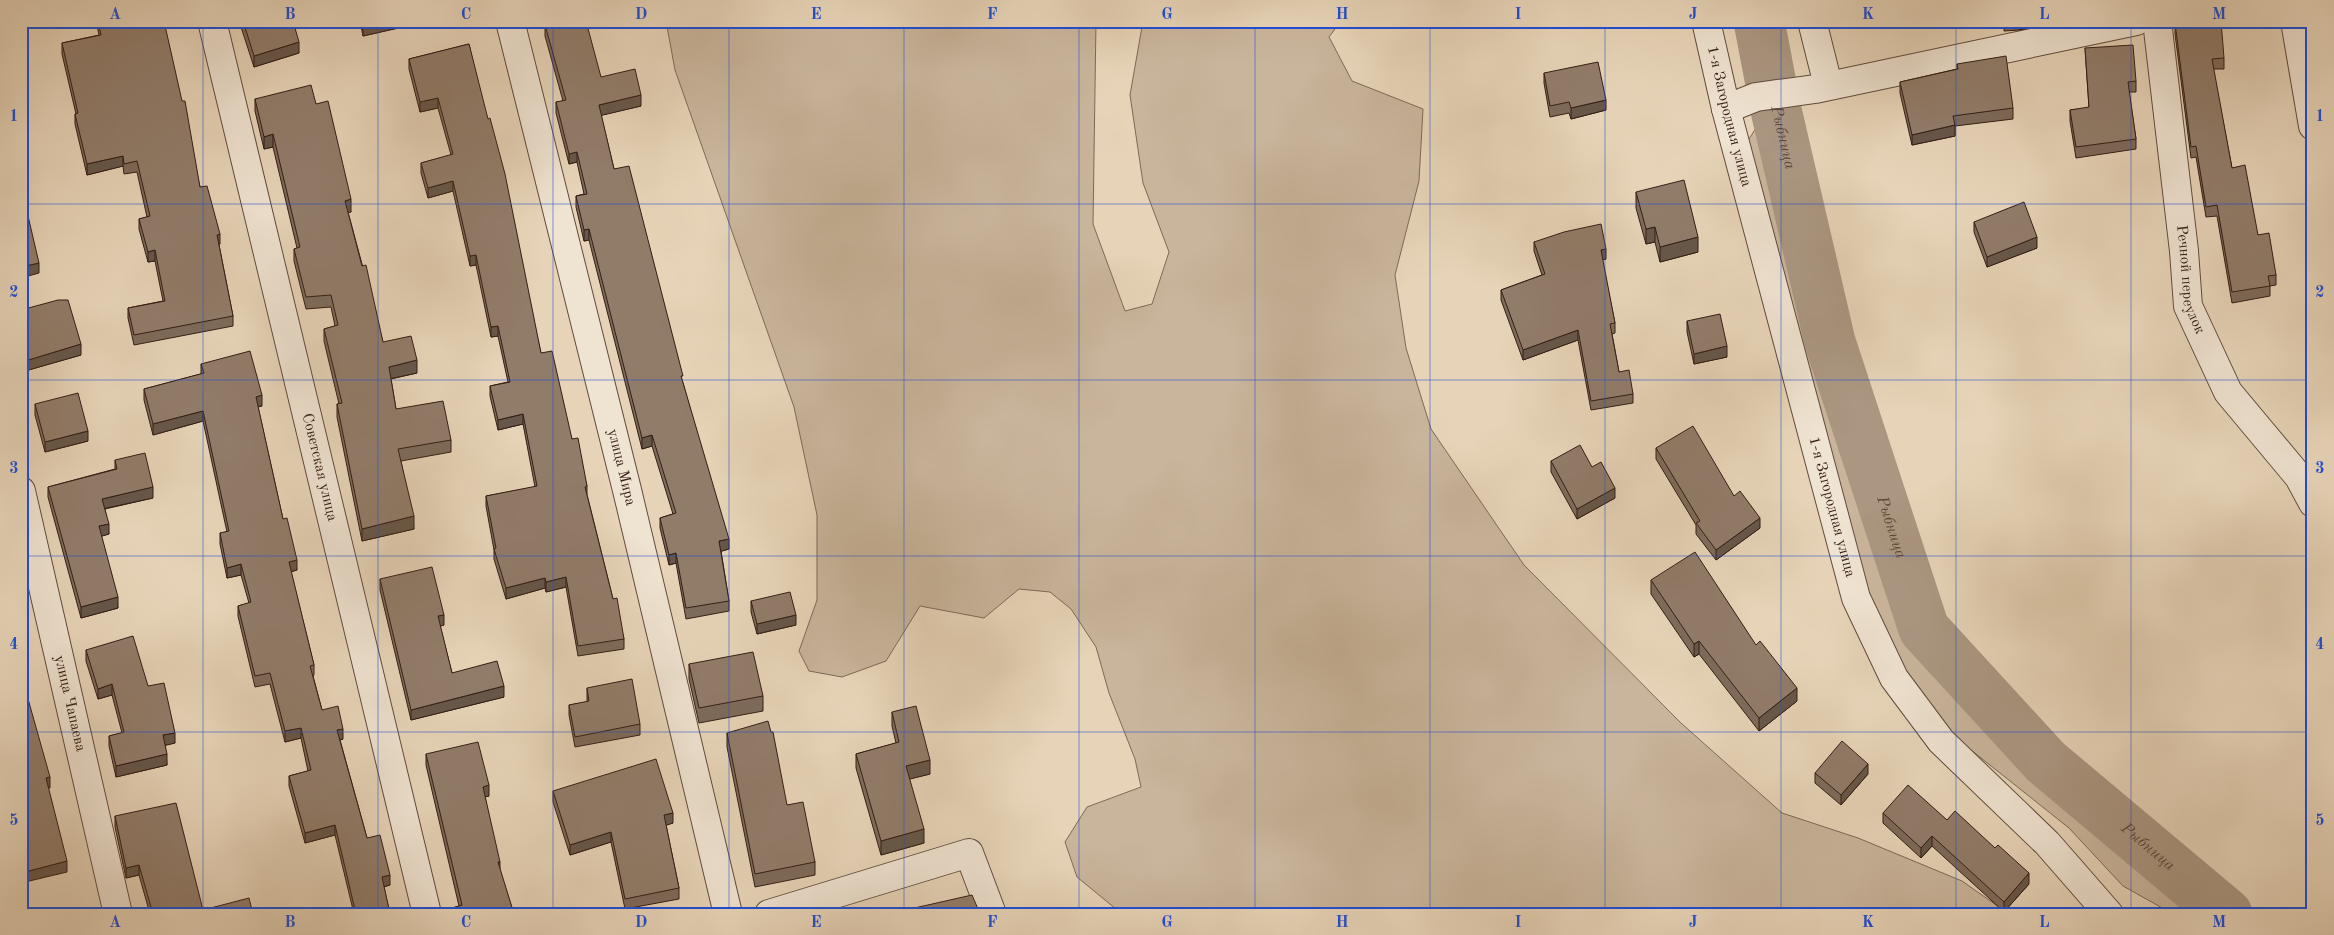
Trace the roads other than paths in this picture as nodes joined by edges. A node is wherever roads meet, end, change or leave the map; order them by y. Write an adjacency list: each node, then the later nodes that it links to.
1 (212, 21): 15 (street, Советская улица)
2 (510, 21): 16 (street, улица Мира)
3 (1706, 21): 9 (street, 1-я Загородная улица)
4 (1812, 21): 8 (street)
5 (2136, 21): 8 (street)
6 (2157, 21): 12 (street, Речной переулок)
7 (2295, 21): 10 (street)
8 (1815, 88): 9 (street)
9 (1726, 109): 18 (street, 1-я Загородная улица)
10 (2313, 126)
11 (21, 492): 14 (street, улица Чапаева)
12 (2313, 503)
13 (991, 911): 17 (street)
14 (118, 914)
15 (426, 914)
16 (728, 914)
17 (769, 914)
18 (2109, 914)

